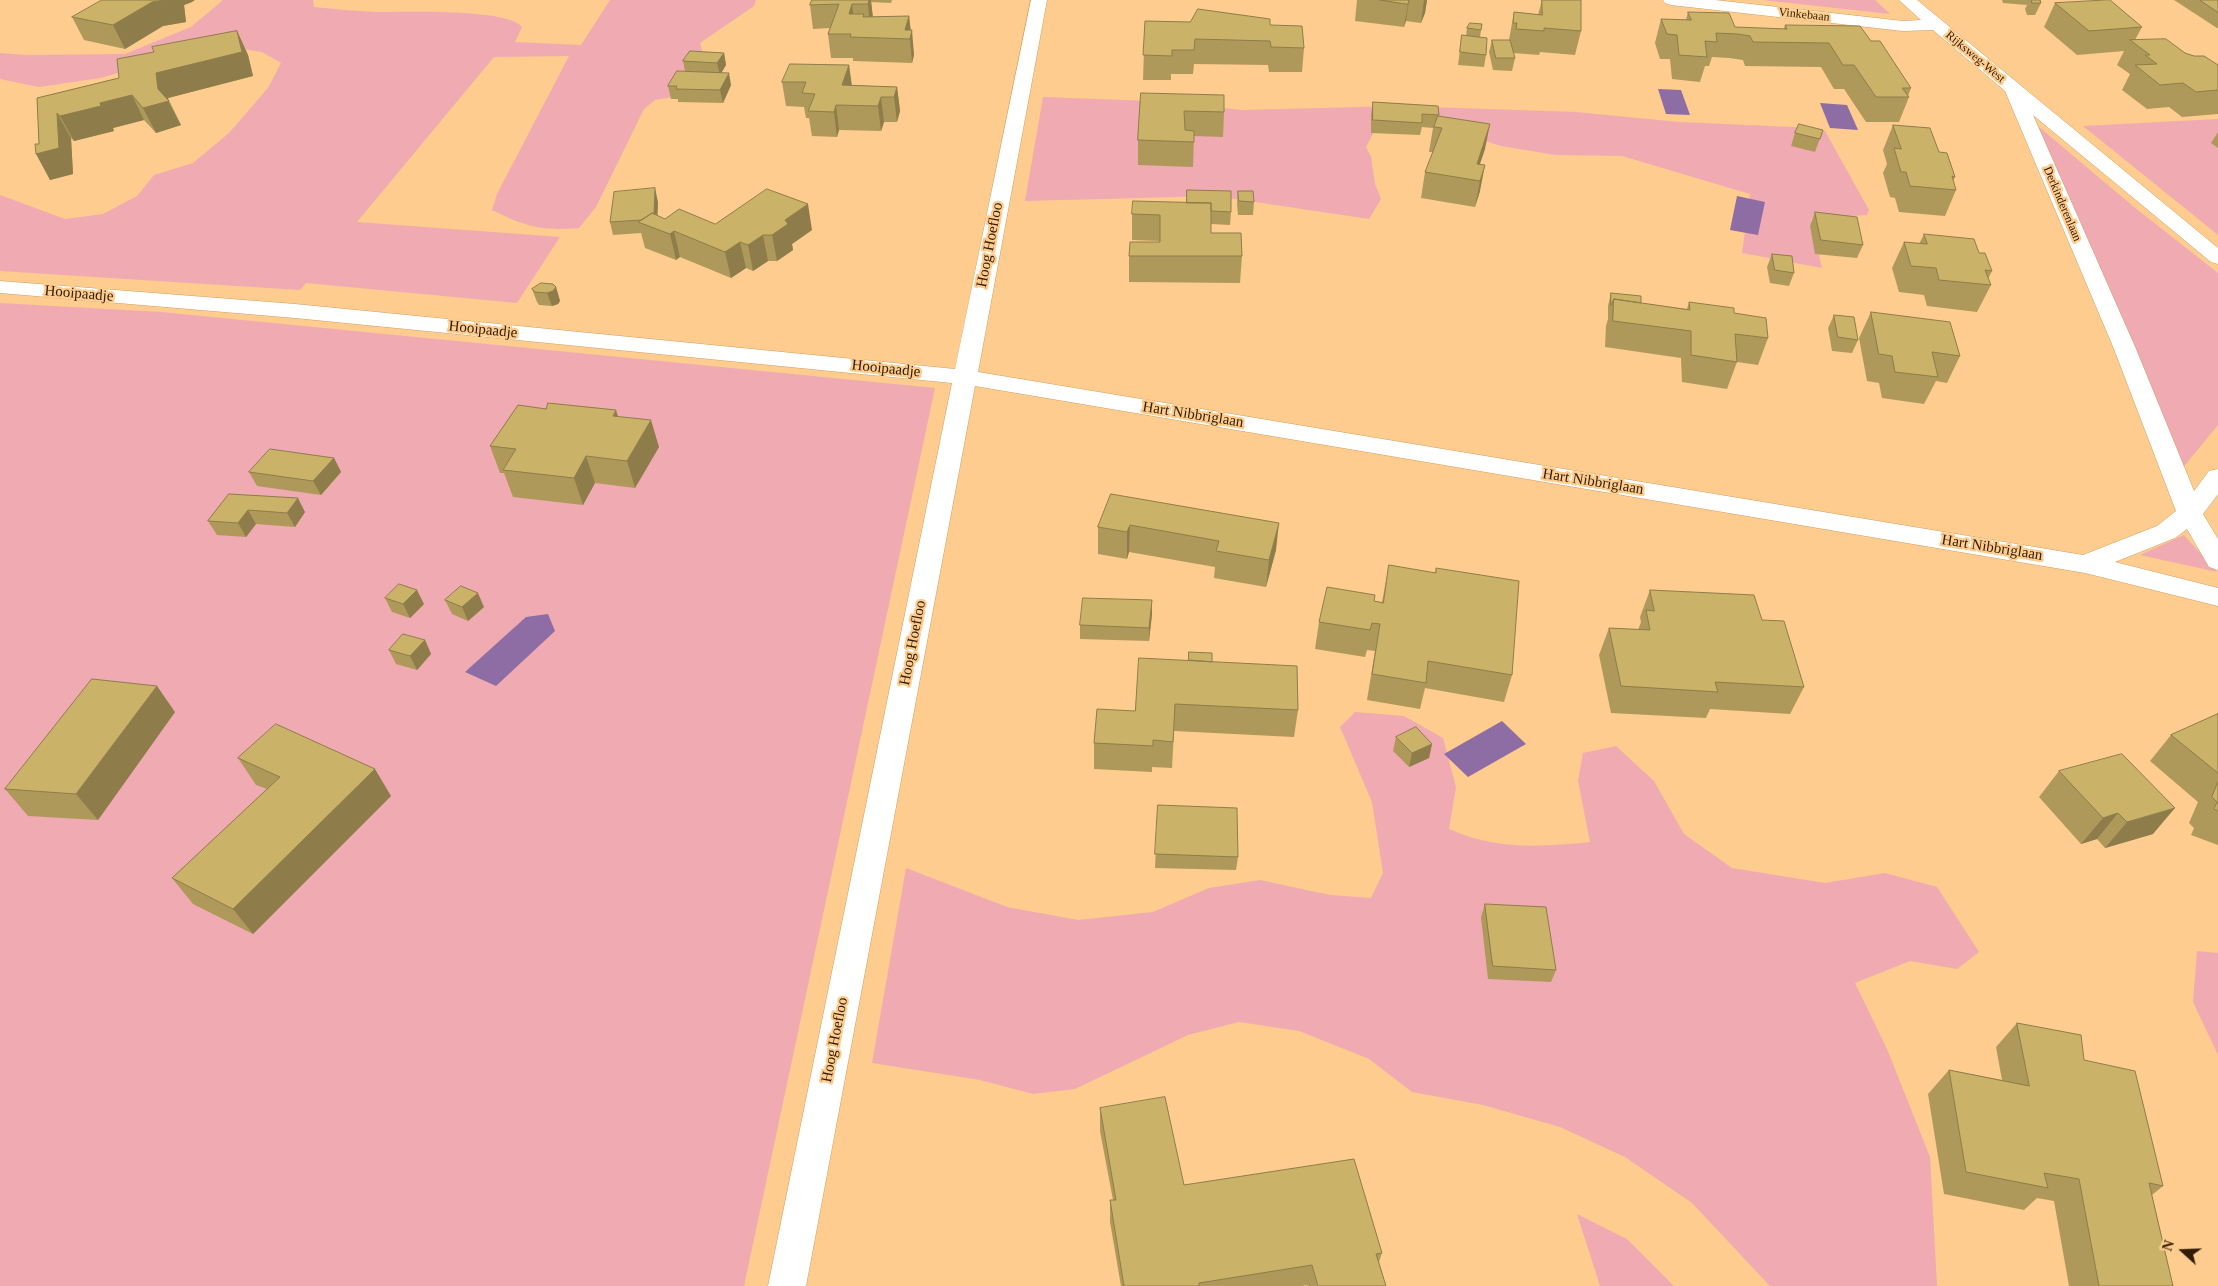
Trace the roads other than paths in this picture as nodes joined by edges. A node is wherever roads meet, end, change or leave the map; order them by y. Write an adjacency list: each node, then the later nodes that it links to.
1 (1039, 0): 8 (street, Hoog Hoefloo)
2 (1671, 0): 4 (street, Vinkebaan)
3 (1907, 0): 4 (street)
4 (1937, 25): 5 (street, Rijksweg-West)
5 (2013, 89): 6 (street); 10 (street, Derkinderenlaan)
6 (2218, 258)
7 (0, 287): 8 (street, Hooipaadje)
8 (965, 377): 12 (street, Hart Nibbriglaan); 14 (street, Hoog Hoefloo)
9 (2218, 477): 10 (street)
10 (2190, 513): 11 (street, Derkinderenlaan); 12 (street)
11 (2218, 561)
12 (2086, 564): 13 (street, Hart Nibbriglaan)
13 (2218, 597)
14 (788, 1286)

